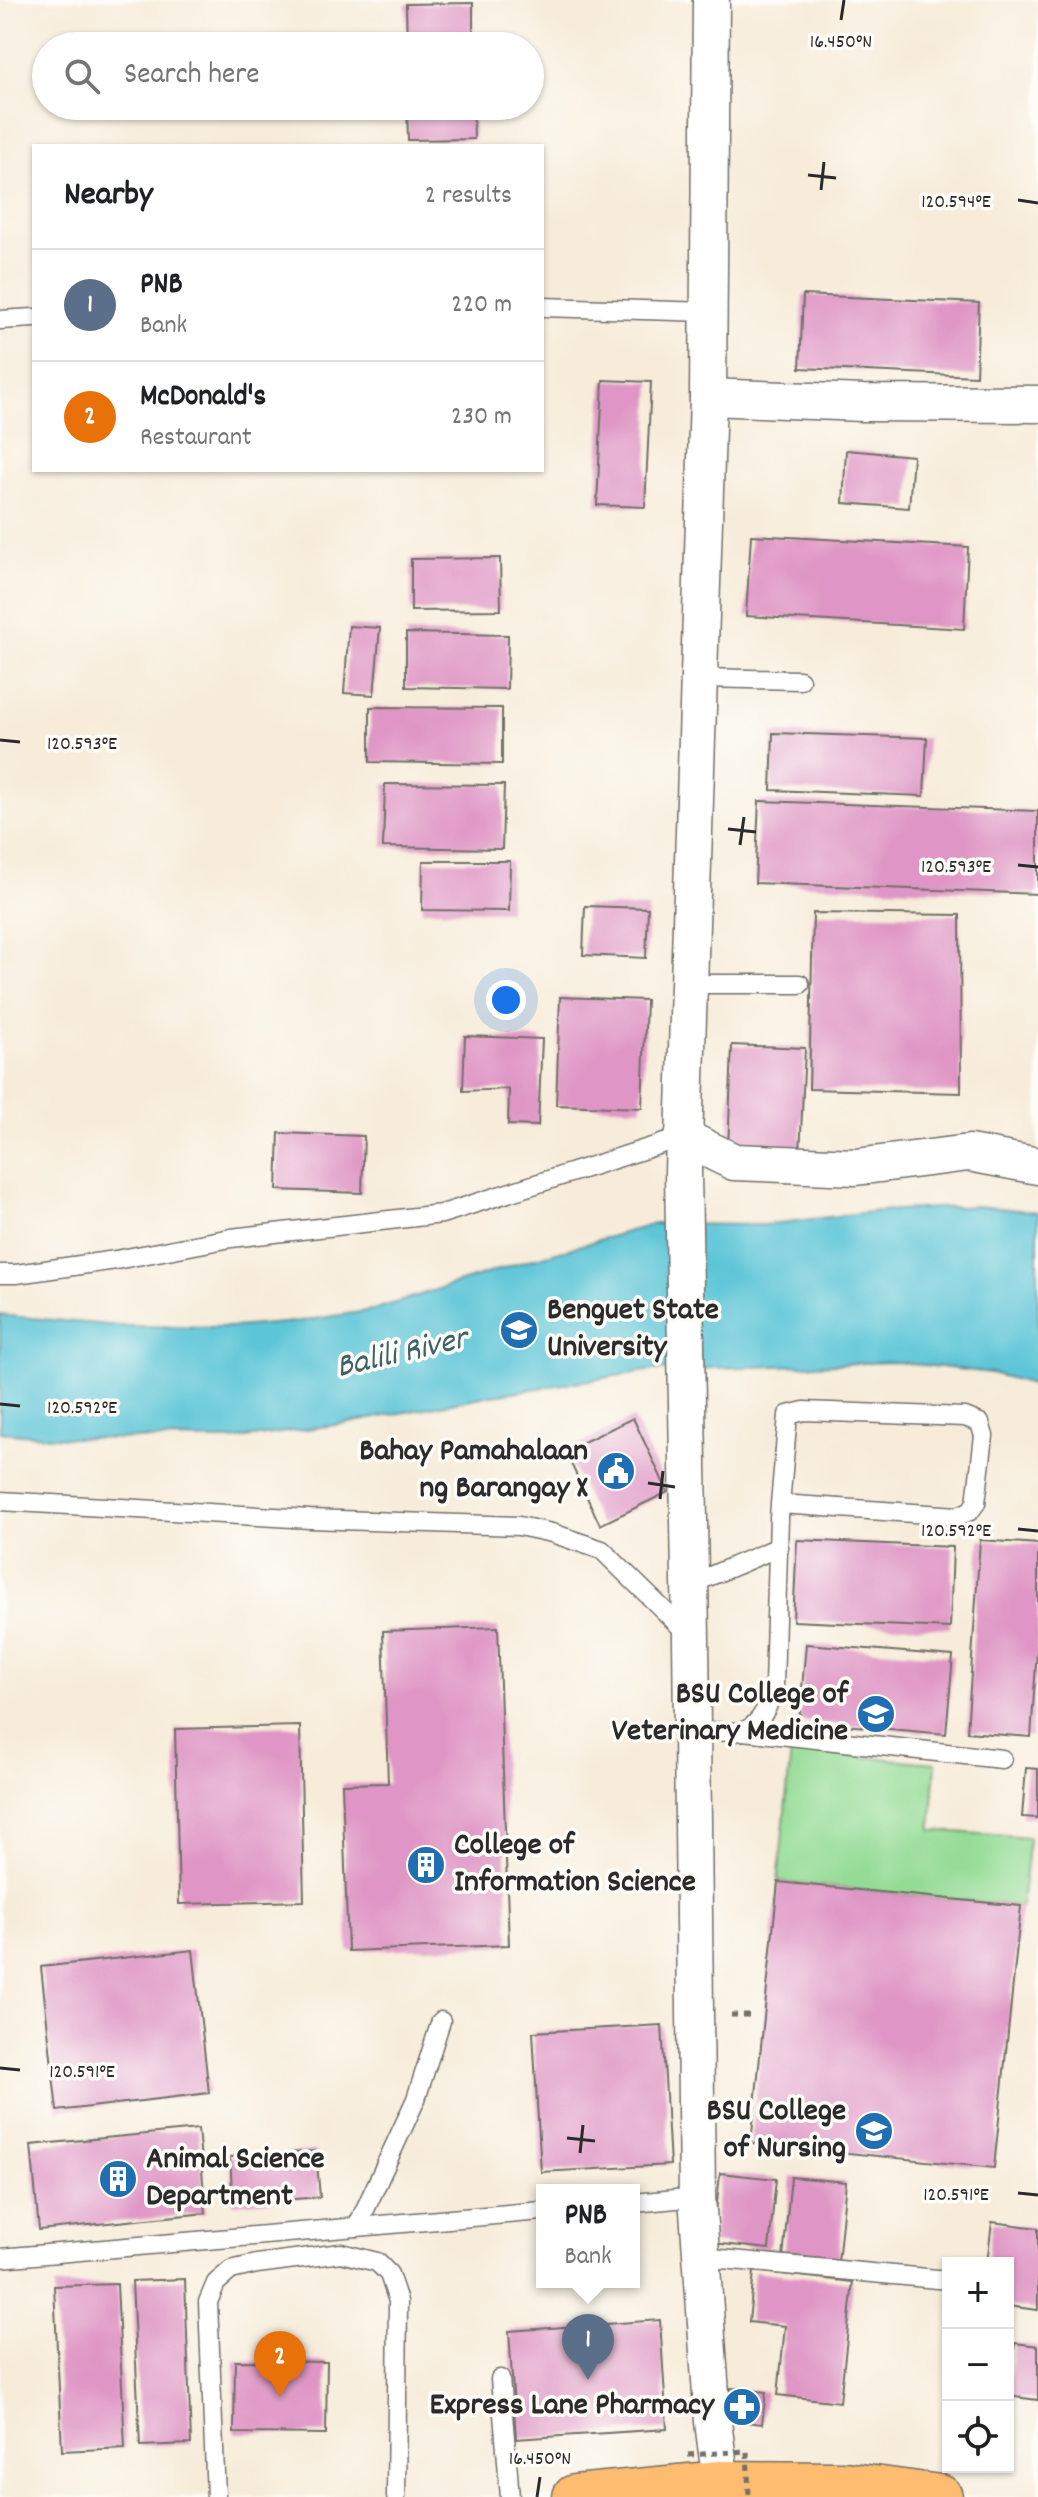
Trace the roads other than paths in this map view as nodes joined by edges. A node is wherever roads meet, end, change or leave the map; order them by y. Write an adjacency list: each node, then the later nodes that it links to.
1 (711, 0): 3 (street)
2 (544, 307): 3 (lane)
3 (709, 312): 6 (street)
4 (32, 318): 5 (lane)
5 (0, 320)
6 (708, 397): 7 (street); 8 (street)
7 (1038, 404)
8 (698, 678): 9 (lane); 10 (street)
9 (800, 680)
10 (688, 984): 11 (lane); 12 (street)
11 (800, 984)
12 (683, 1154): 13 (street); 14 (lane); 18 (street)
13 (1038, 1166)
14 (0, 1274)
15 (0, 1501): 19 (lane)
16 (780, 1504): 16 (lane); 17 (lane)
17 (779, 1547): 18 (lane); 21 (lane)
18 (689, 1585): 19 (street)
19 (691, 1637): 20 (street)
20 (691, 1730): 21 (lane); 24 (street)
21 (743, 1731): 22 (lane)
22 (1002, 1759)
23 (441, 2021): 27 (lane)
24 (697, 2197): 25 (lane); 28 (street)
25 (640, 2202)
26 (536, 2212): 27 (lane)
27 (357, 2227): 29 (lane)
28 (700, 2257): 30 (lane); 32 (street)
29 (0, 2258)
30 (942, 2279)
31 (500, 2379): 35 (lane)
32 (735, 2490): 36 (highway); 37 (highway)
33 (216, 2497): 34 (lane)
34 (396, 2497)
35 (510, 2497)
36 (575, 2497)
37 (940, 2497)

